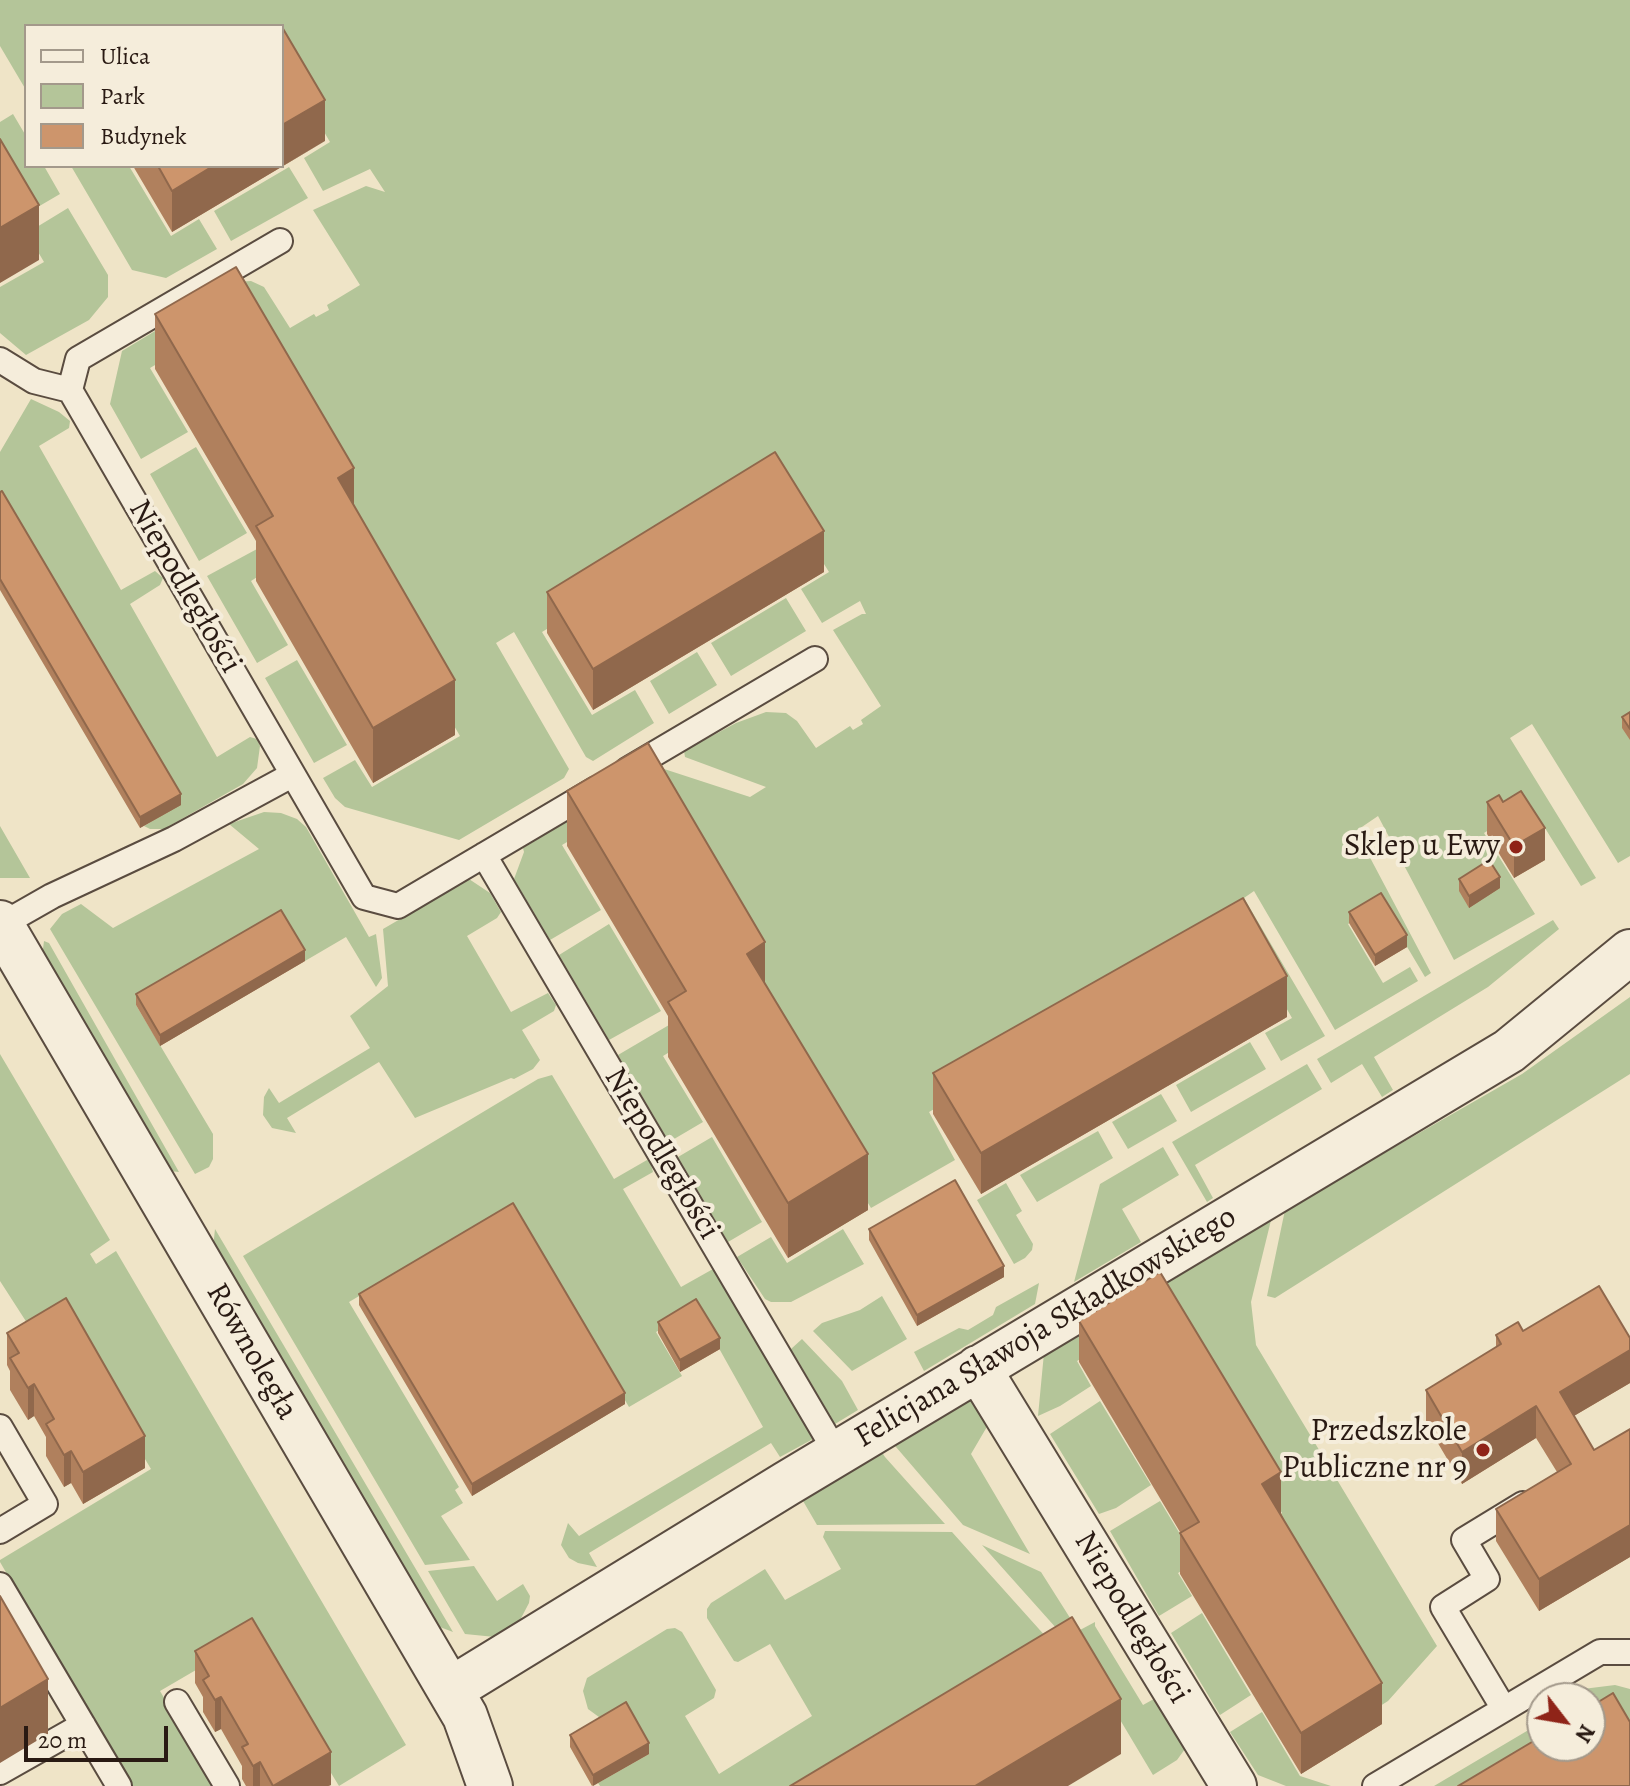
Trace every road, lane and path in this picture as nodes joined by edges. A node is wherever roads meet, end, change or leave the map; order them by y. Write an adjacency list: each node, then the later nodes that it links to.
1 (280, 241): 3 (lane)
2 (0, 360): 3 (lane)
3 (70, 390): 5 (lane, Niepodległości)
4 (815, 659): 6 (lane, Niepodległości)
5 (292, 775): 6 (lane, Niepodległości); 7 (lane)
6 (484, 855): 11 (lane, Niepodległości)
7 (1, 924): 16 (street, Równoległa)
8 (1630, 952): 9 (street, Felicjana Sławoja Składkowskiego)
9 (978, 1368): 11 (street, Felicjana Sławoja Składkowskiego); 24 (street, Niepodległości)
10 (0, 1427): 13 (lane)
11 (837, 1454): 16 (street, Felicjana Sławoja Składkowskiego)
12 (1538, 1494): 18 (lane)
13 (0, 1531)
14 (0, 1585): 19 (lane)
15 (1630, 1652): 18 (lane)
16 (450, 1690): 23 (street, Równoległa)
17 (177, 1702): 22 (lane)
18 (1504, 1709): 25 (lane)
19 (83, 1725): 20 (lane); 21 (lane)
20 (0, 1772)
21 (119, 1786)
22 (227, 1786)
23 (490, 1786)
24 (1234, 1786)
25 (1375, 1786)

